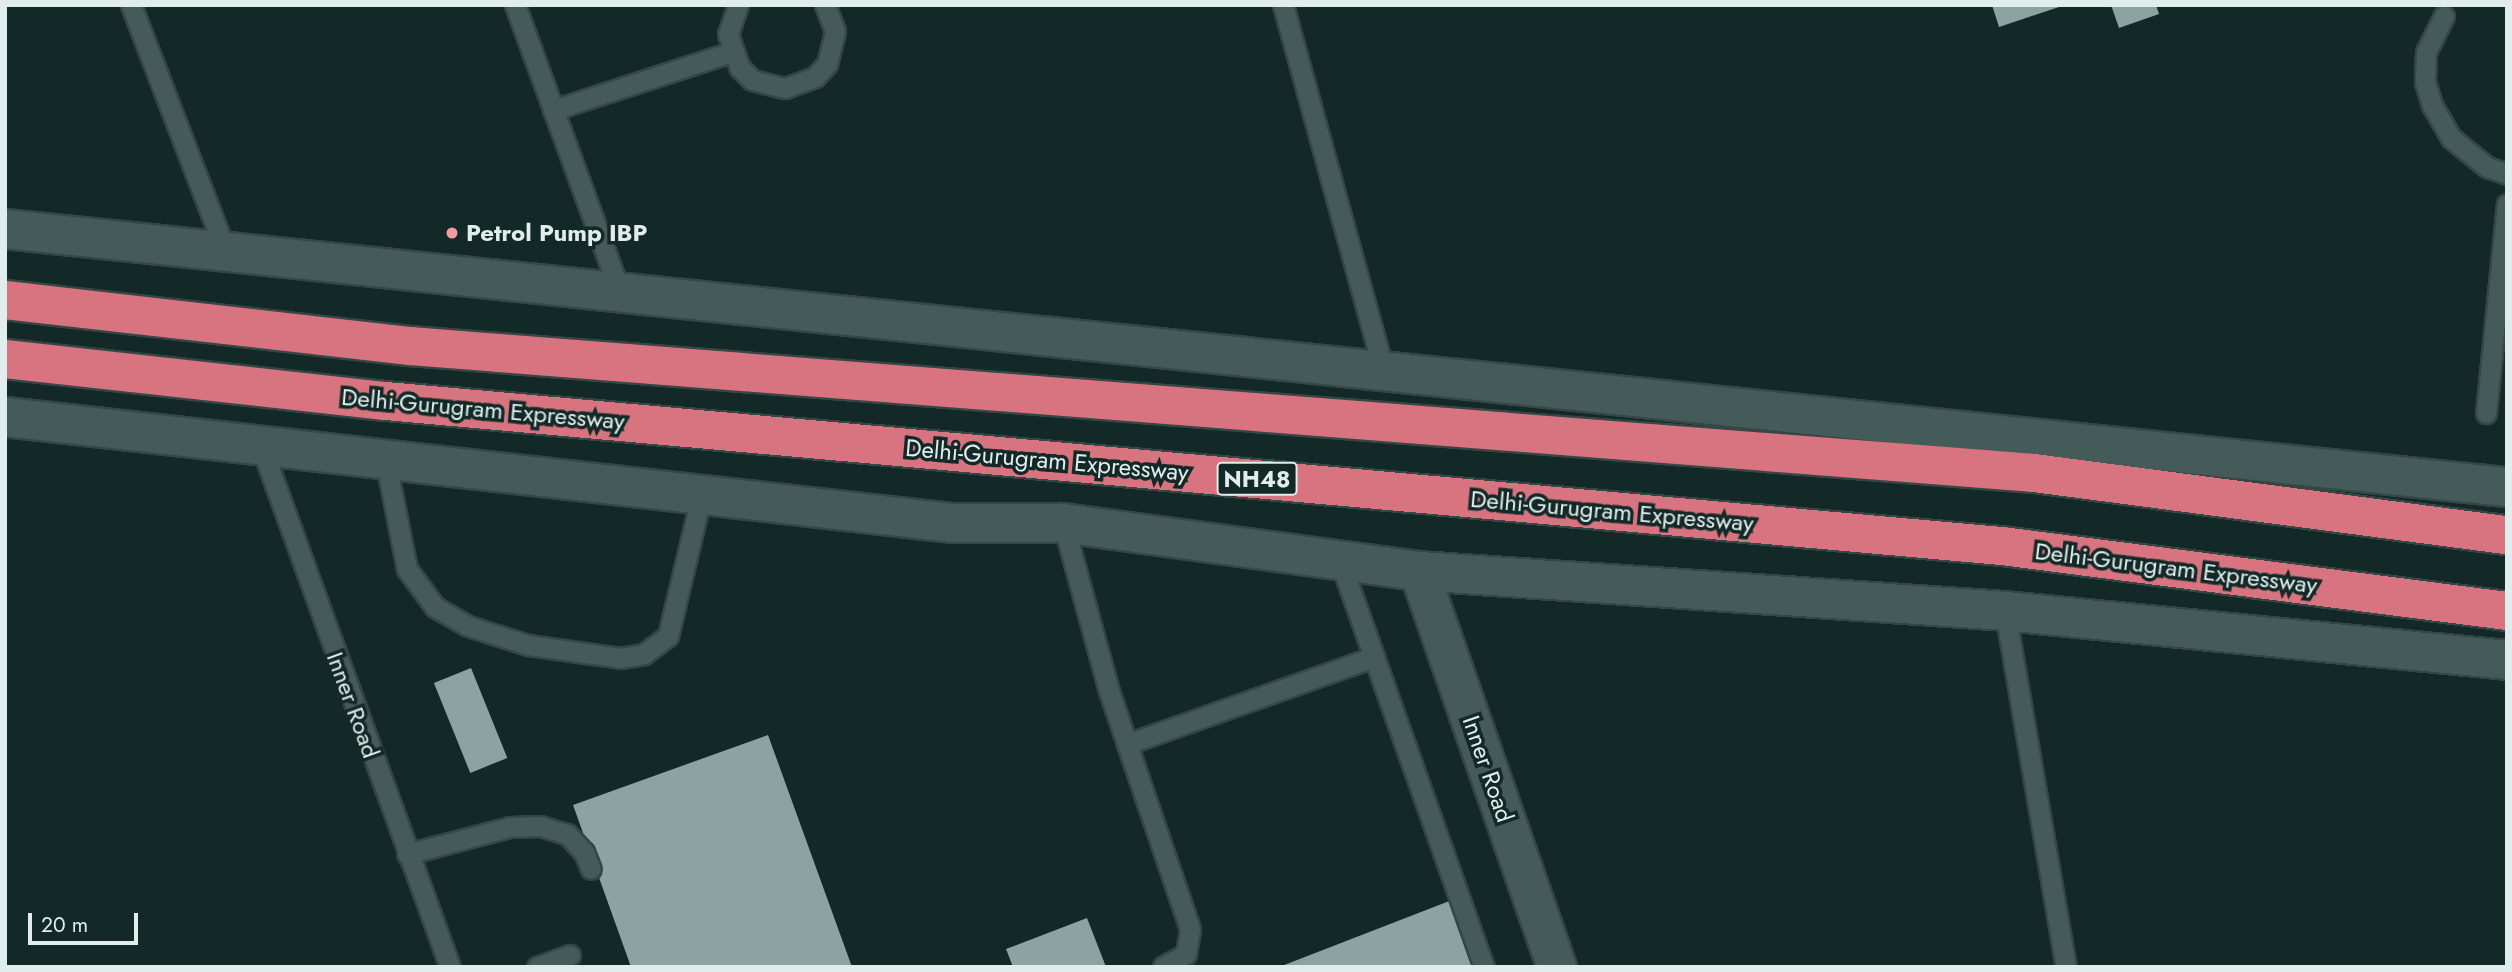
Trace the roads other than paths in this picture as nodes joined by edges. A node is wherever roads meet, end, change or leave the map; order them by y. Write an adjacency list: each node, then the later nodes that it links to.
1 (131, 5): 12 (lane)
2 (515, 5): 8 (lane)
3 (738, 5): 7 (lane)
4 (825, 5): 7 (lane)
5 (1283, 5): 16 (lane)
6 (2444, 16): 9 (lane)
7 (731, 52): 8 (lane)
8 (553, 110): 13 (lane)
9 (2507, 174)
10 (2507, 204): 17 (lane)
11 (5, 229): 12 (main road)
12 (226, 252): 13 (main road)
13 (620, 292): 16 (main road)
14 (5, 300): 24 (highway)
15 (5, 359): 28 (highway, Delhi-Gurugram Expressway / NH48)
16 (1384, 372): 21 (main road)
17 (2486, 413)
18 (5, 417): 19 (main road)
19 (260, 443): 20 (main road); 32 (lane, Inner Road)
20 (385, 458): 22 (main road); 22 (lane)
21 (2507, 487)
22 (701, 496): 23 (main road)
23 (1063, 523): 25 (main road); 31 (lane)
24 (2507, 534)
25 (1339, 558): 26 (main road); 29 (lane)
26 (1419, 571): 27 (main road); 39 (main road, Inner Road)
27 (2004, 611): 30 (main road); 40 (lane)
28 (2507, 611)
29 (1374, 657): 31 (lane); 38 (lane)
30 (2507, 660)
31 (1127, 744): 37 (lane)
32 (407, 854): 33 (lane); 35 (lane, Inner Road)
33 (591, 869)
34 (570, 955): 36 (lane)
35 (450, 967)
36 (537, 967)
37 (1163, 967)
38 (1484, 967)
39 (1557, 967)
40 (2066, 967)

